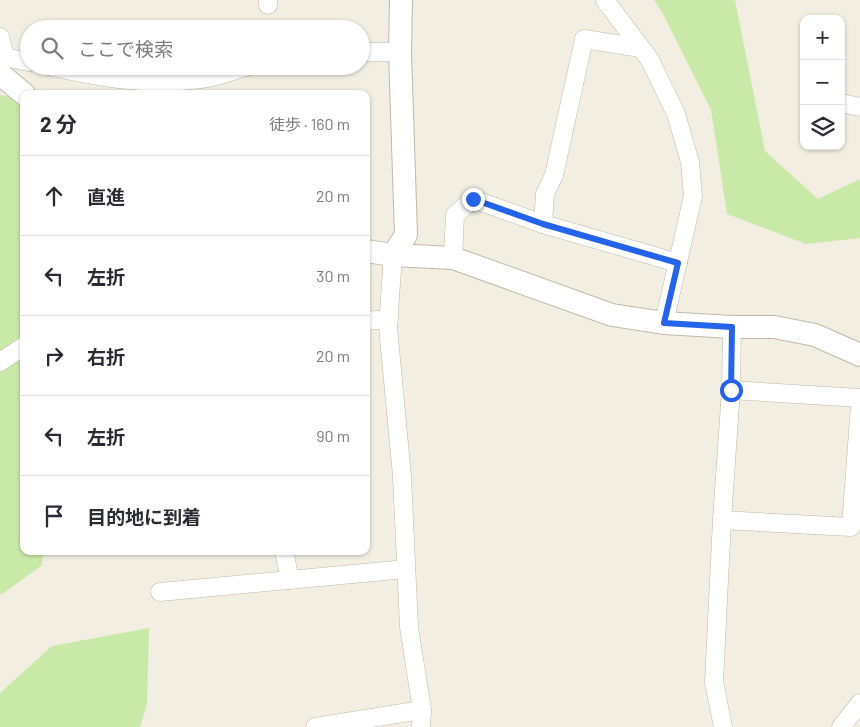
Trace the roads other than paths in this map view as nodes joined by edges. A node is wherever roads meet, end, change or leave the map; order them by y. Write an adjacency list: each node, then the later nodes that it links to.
1 (401, 0): 6 (street)
2 (605, 0): 4 (street)
3 (0, 37): 8 (street)
4 (641, 48): 14 (street); 18 (street)
5 (370, 52): 6 (street)
6 (400, 52): 16 (street)
7 (20, 64): 8 (street)
8 (2, 67): 11 (street)
9 (89, 75): 10 (street)
10 (217, 75)
11 (21, 90)
12 (845, 105): 13 (street)
13 (860, 107)
14 (543, 224): 17 (street); 18 (street)
15 (370, 252): 16 (street)
16 (393, 255): 17 (street); 19 (street)
17 (453, 258): 21 (street)
18 (678, 263): 21 (street)
19 (388, 319): 20 (street); 31 (street)
20 (370, 321)
21 (664, 323): 22 (street)
22 (732, 327): 24 (street); 26 (street)
23 (20, 349): 25 (street)
24 (860, 355)
25 (0, 362)
26 (731, 390): 27 (street); 29 (street)
27 (860, 398)
28 (860, 405): 29 (street)
29 (722, 520): 37 (street)
30 (285, 555): 32 (street)
31 (406, 569): 32 (street); 35 (street)
32 (290, 580): 33 (street)
33 (160, 592)
34 (860, 703): 38 (street)
35 (421, 719): 36 (street)
36 (315, 727)
37 (723, 727)
38 (841, 727)

